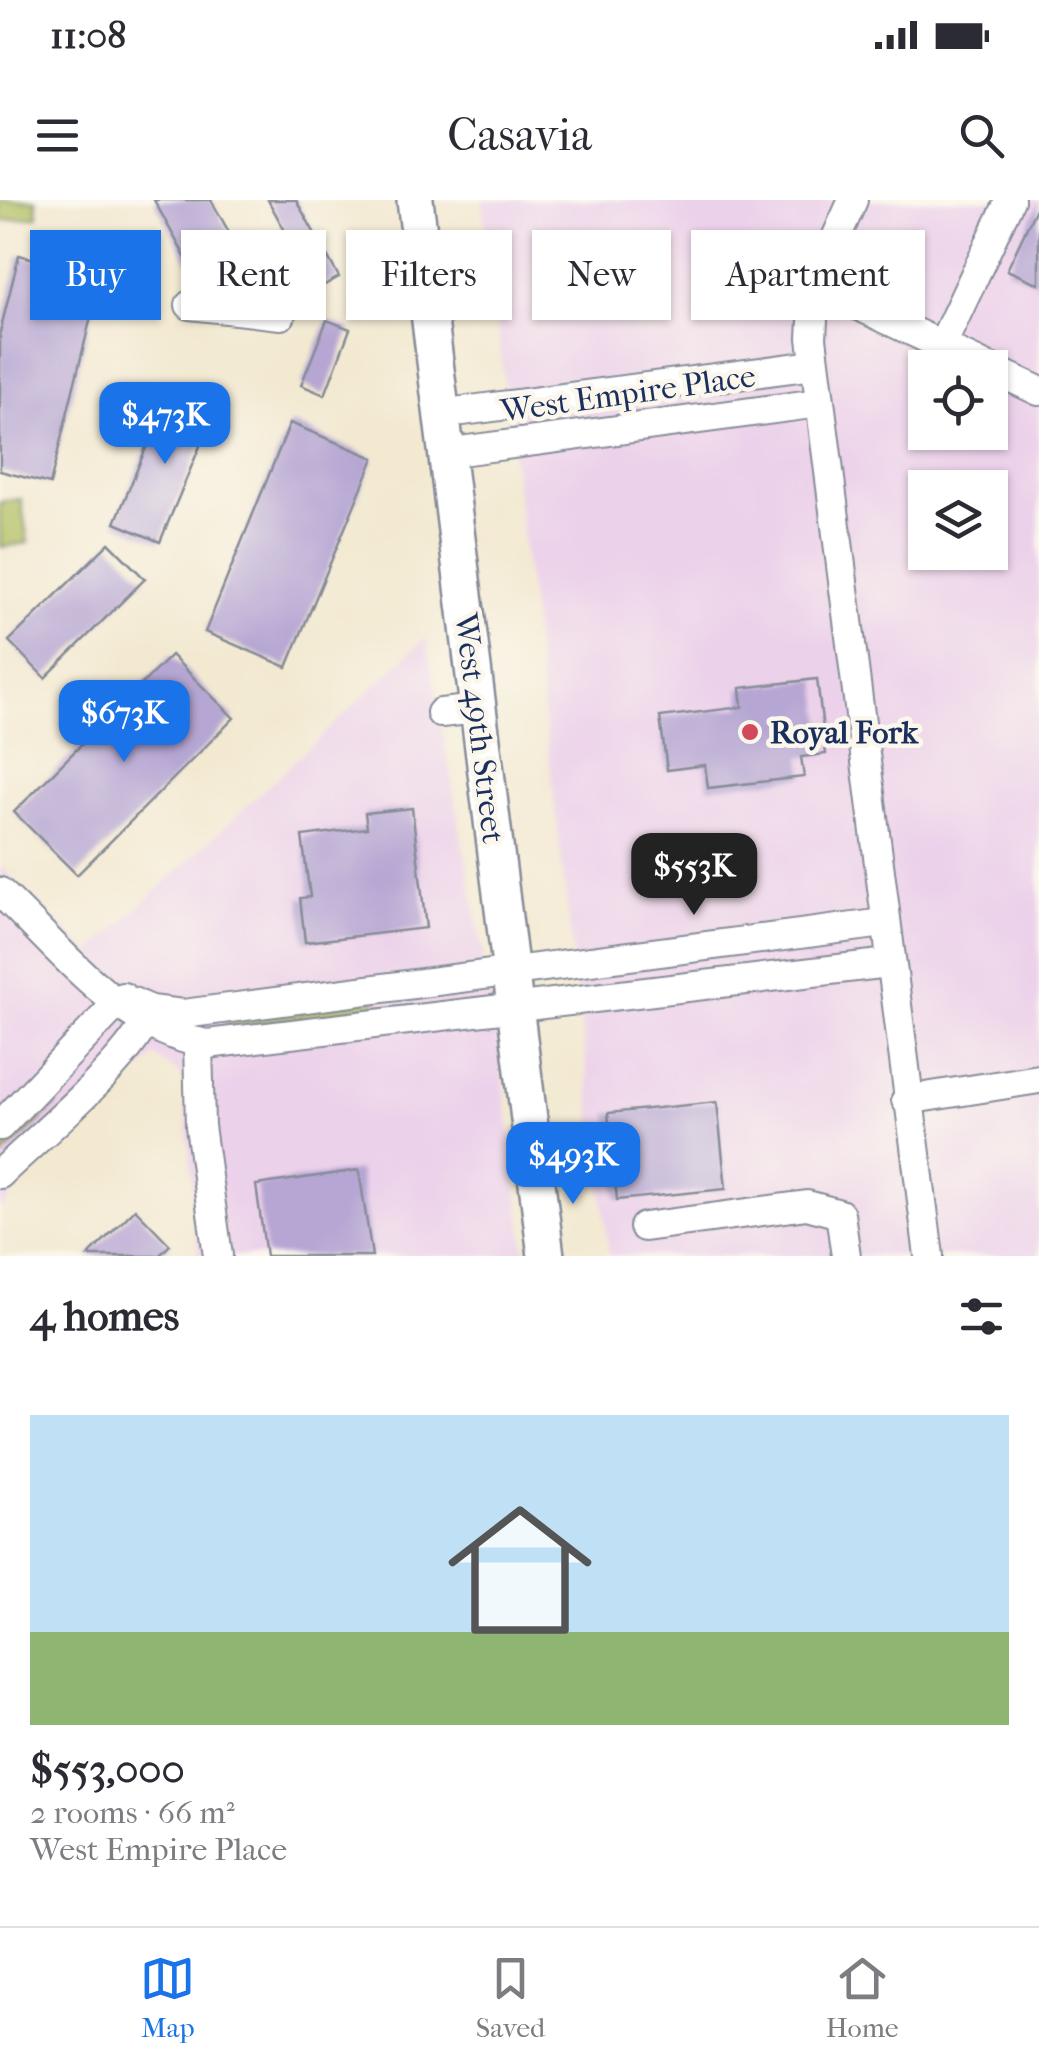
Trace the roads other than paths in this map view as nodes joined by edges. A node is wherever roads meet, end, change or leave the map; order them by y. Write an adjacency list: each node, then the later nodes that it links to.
1 (414, 200): 13 (main road, West 49th Street)
2 (853, 200): 4 (street)
3 (1010, 200): 7 (street)
4 (840, 230)
5 (815, 320): 9 (street)
6 (889, 320): 7 (street)
7 (942, 345): 8 (street)
8 (952, 350)
9 (814, 365): 12 (street); 13 (street, West Empire Place)
10 (1008, 377): 11 (street)
11 (1039, 391)
12 (819, 403): 14 (street, West Empire Place); 18 (street)
13 (440, 414): 14 (main road, West 49th Street)
14 (446, 453): 15 (main road, West 49th Street)
15 (478, 709): 16 (street); 20 (main road, West 49th Street)
16 (441, 713)
17 (0, 892): 21 (street)
18 (884, 923): 19 (street); 20 (street)
19 (889, 963): 22 (street); 26 (street)
20 (510, 970): 22 (main road, West 49th Street); 23 (street)
21 (114, 996): 23 (street); 27 (street)
22 (514, 1006): 24 (street); 31 (main road, West 49th Street)
23 (149, 1017): 24 (street); 28 (street)
24 (198, 1042): 30 (street)
25 (1039, 1080): 26 (street)
26 (906, 1100): 33 (street)
27 (0, 1126)
28 (0, 1174)
29 (644, 1227): 32 (street)
30 (218, 1256)
31 (546, 1256)
32 (846, 1256)
33 (924, 1256)

